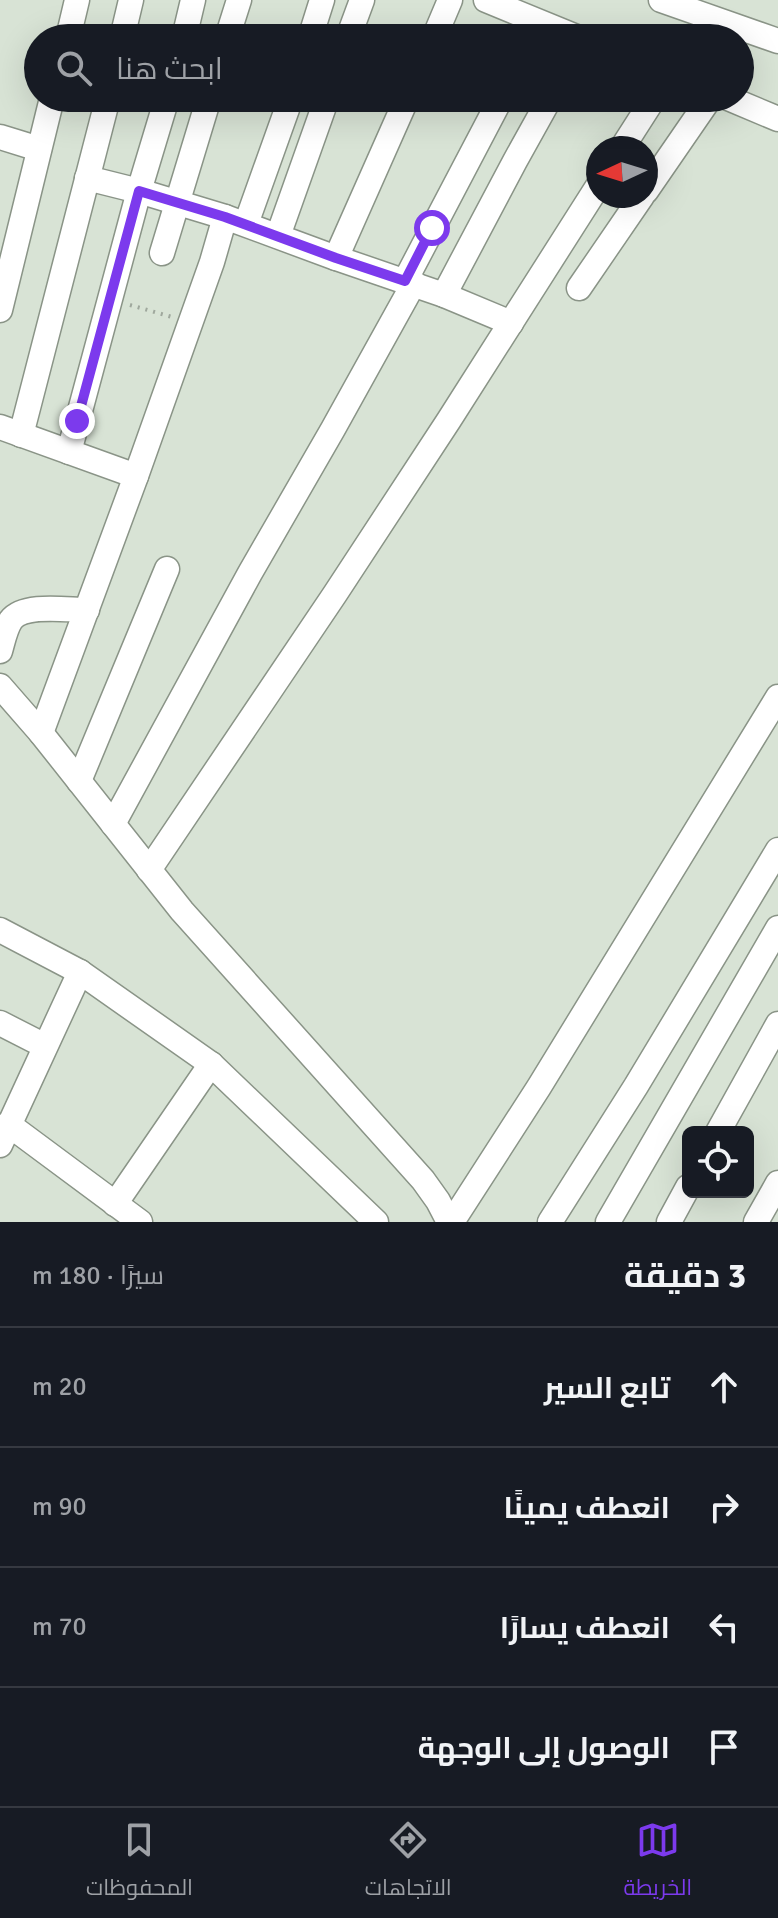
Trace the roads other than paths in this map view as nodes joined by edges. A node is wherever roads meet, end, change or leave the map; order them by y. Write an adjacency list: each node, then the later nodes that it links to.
1 (77, 0): 10 (street)
2 (131, 0): 11 (street)
3 (193, 0): 12 (street)
4 (239, 0): 13 (street)
5 (322, 0): 14 (street)
6 (362, 0): 15 (street)
7 (450, 0): 16 (street)
8 (486, 0): 17 (street)
9 (661, 0): 18 (street)
10 (71, 24)
11 (125, 24)
12 (187, 24)
13 (231, 24)
14 (314, 24)
15 (353, 24)
16 (440, 24)
17 (527, 24)
18 (729, 24)
19 (754, 33): 20 (street)
20 (778, 41)
21 (754, 109): 33 (street)
22 (48, 112): 36 (street)
23 (104, 112): 38 (street)
24 (163, 112): 39 (street)
25 (205, 112): 40 (street)
26 (285, 112): 43 (street)
27 (322, 112): 44 (street)
28 (401, 112): 46 (street)
29 (494, 112): 47 (street)
30 (542, 112): 49 (street)
31 (645, 112): 34 (street)
32 (700, 112): 37 (street)
33 (778, 119)
34 (630, 136)
35 (0, 137): 36 (street)
36 (39, 149): 50 (street)
37 (658, 174)
38 (87, 178): 39 (street); 52 (street)
39 (139, 191): 40 (street); 53 (street)
40 (178, 202): 43 (street); 45 (street)
41 (586, 205): 51 (street)
42 (634, 208): 48 (street)
43 (235, 220): 44 (street); 54 (street)
44 (278, 236): 46 (street)
45 (162, 253)
46 (336, 258): 47 (street)
47 (409, 282): 49 (street); 62 (street)
48 (579, 288)
49 (444, 295): 51 (street)
50 (0, 310)
51 (511, 323): 64 (street)
52 (11, 431): 53 (street)
53 (69, 452): 54 (street)
54 (136, 476): 56 (street)
55 (167, 569): 61 (street)
56 (87, 610): 57 (street); 60 (street)
57 (0, 651)
58 (0, 686): 60 (street)
59 (778, 697): 78 (street)
60 (41, 733): 61 (street)
61 (79, 781): 62 (street)
62 (113, 824): 64 (street)
63 (778, 850): 79 (street)
64 (149, 870): 78 (street)
65 (778, 928): 80 (street)
66 (0, 930): 67 (street)
67 (80, 972): 70 (street); 71 (street)
68 (0, 1023): 70 (street)
69 (778, 1024): 72 (street)
70 (45, 1046): 73 (street)
71 (211, 1064): 76 (street); 77 (street)
72 (721, 1126)
73 (4, 1135): 76 (street)
74 (778, 1183): 82 (street)
75 (682, 1198): 81 (street)
76 (130, 1216)
77 (376, 1222)
78 (450, 1222)
79 (550, 1222)
80 (608, 1222)
81 (669, 1222)
82 (756, 1222)

